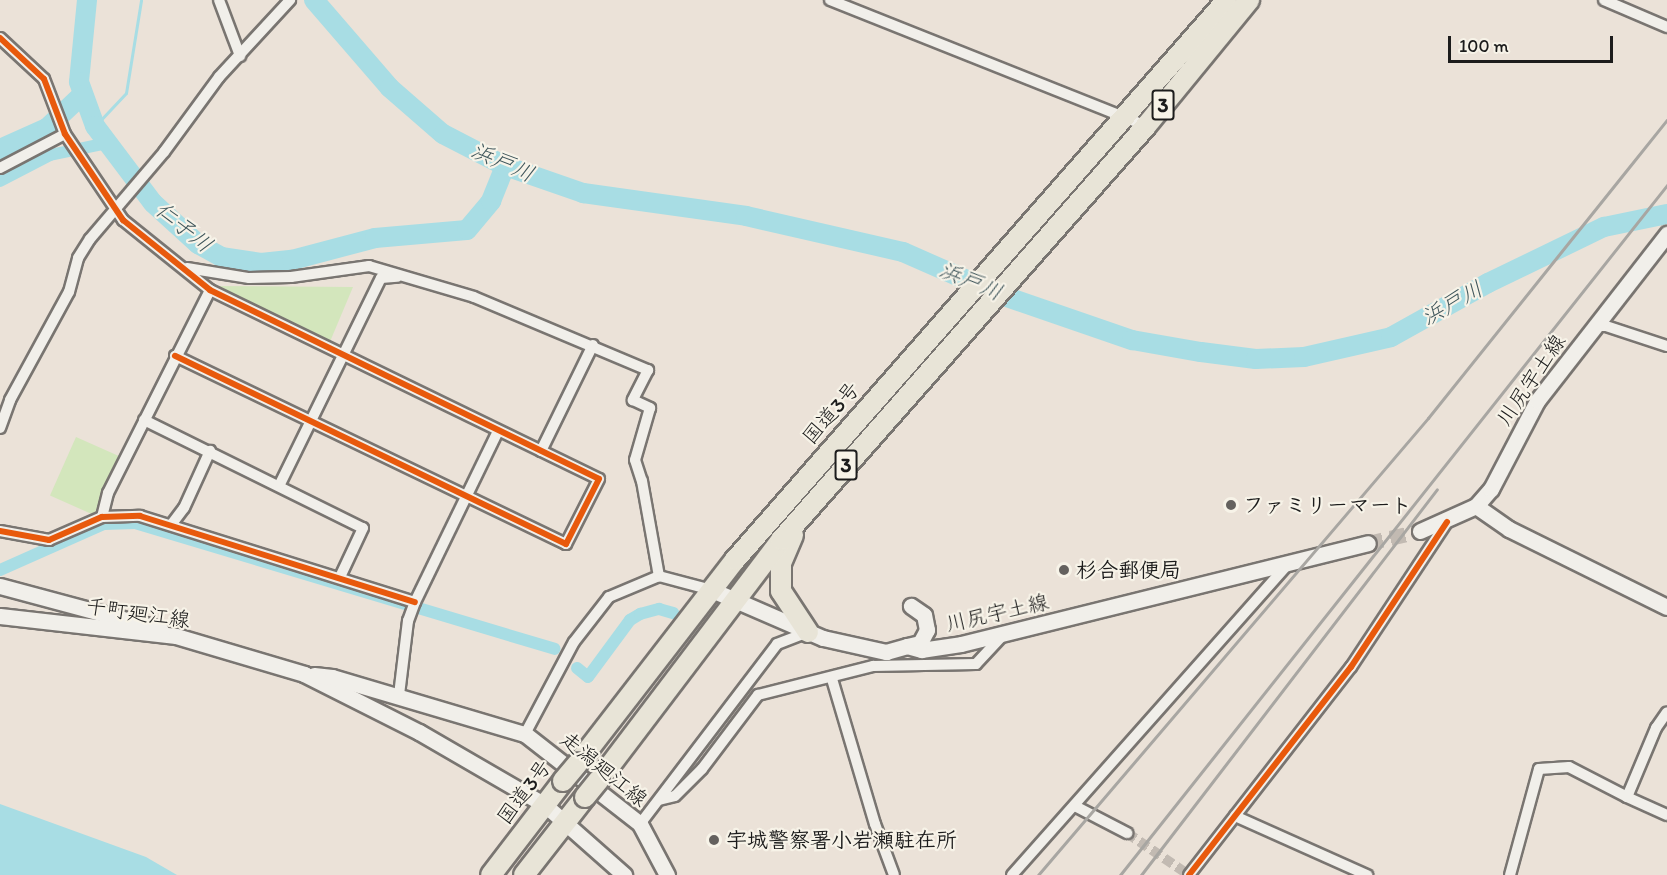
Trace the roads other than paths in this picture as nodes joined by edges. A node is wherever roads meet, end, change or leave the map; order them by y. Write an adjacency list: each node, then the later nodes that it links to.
1 (219, 0): 9 (street)
2 (290, 0): 9 (street)
3 (1227, 0): 10 (highway, 国道3号 / 3)
4 (1250, 0): 11 (highway, 3)
5 (1604, 0): 7 (street)
6 (836, 1): 10 (street)
7 (1667, 27)
8 (0, 38): 12 (street)
9 (240, 56): 14 (street)
10 (1125, 116): 11 (street); 44 (highway, 国道3号 / 3)
11 (1146, 126): 33 (highway, 3)
12 (65, 134): 13 (street); 14 (street)
13 (0, 168)
14 (116, 211): 16 (street); 26 (street)
15 (1667, 234): 19 (main road, 川尻宇土線)
16 (184, 267): 17 (street); 18 (street)
17 (404, 277): 20 (street); 22 (street)
18 (210, 290): 22 (street); 23 (street)
19 (1597, 321): 21 (street); 32 (main road, 川尻宇土線)
20 (593, 345): 29 (street); 41 (street)
21 (1667, 346)
22 (344, 355): 25 (street); 27 (street)
23 (175, 356): 24 (street); 25 (street)
24 (144, 420): 28 (street); 34 (street)
25 (310, 422): 30 (street); 31 (street)
26 (0, 428)
27 (498, 431): 29 (street); 31 (street)
28 (210, 451): 30 (street); 36 (street)
29 (541, 451): 31 (street)
30 (280, 484): 42 (street)
31 (466, 496): 46 (street)
32 (1476, 506): 35 (main road, 川尻宇土線); 48 (main road)
33 (810, 507): 45 (highway, 3); 50 (highway)
34 (102, 517): 36 (street); 37 (street)
35 (1447, 522): 38 (main road, 川尻宇土線); 64 (street)
36 (171, 525): 42 (street)
37 (0, 531)
38 (1420, 531)
39 (1368, 543): 40 (main road, 川尻宇土線)
40 (1289, 563): 51 (main road, 川尻宇土線); 61 (street)
41 (659, 576): 44 (street); 58 (street)
42 (340, 577): 46 (street)
43 (0, 586): 52 (main road)
44 (712, 590): 45 (main road, 川尻宇土線); 62 (highway, 国道3号 / 3, bridge)
45 (731, 601): 50 (main road, 川尻宇土線); 66 (highway, 3, bridge)
46 (415, 602): 56 (street)
47 (910, 606): 53 (main road)
48 (1667, 607)
49 (0, 616): 52 (main road, 千町廻江線)
50 (808, 632): 53 (main road, 川尻宇土線); 60 (street)
51 (1004, 633): 53 (main road, 川尻宇土線); 55 (street)
52 (176, 636): 54 (main road, 千町廻江線)
53 (907, 646)
54 (303, 674): 56 (main road, 千町廻江線); 62 (main road, 千町廻江線)
55 (832, 679): 60 (street); 72 (street)
56 (399, 695): 58 (main road, 千町廻江線)
57 (1667, 712): 59 (street)
58 (525, 734): 65 (main road, 走潟廻江線)
59 (1627, 797): 63 (street); 76 (street)
60 (659, 800): 65 (street)
61 (1075, 806): 67 (street); 73 (street)
62 (541, 810): 66 (main road); 68 (highway, 国道3号 / 3)
63 (1667, 815)
64 (1235, 816): 74 (street); 75 (street)
65 (640, 824): 71 (main road, 走潟廻江線)
66 (562, 827): 69 (highway, 3); 70 (main road)
67 (1126, 833)
68 (491, 875)
69 (524, 875)
70 (624, 875)
71 (667, 875)
72 (894, 875)
73 (1012, 875)
74 (1189, 875)
75 (1367, 875)
76 (1510, 875)

